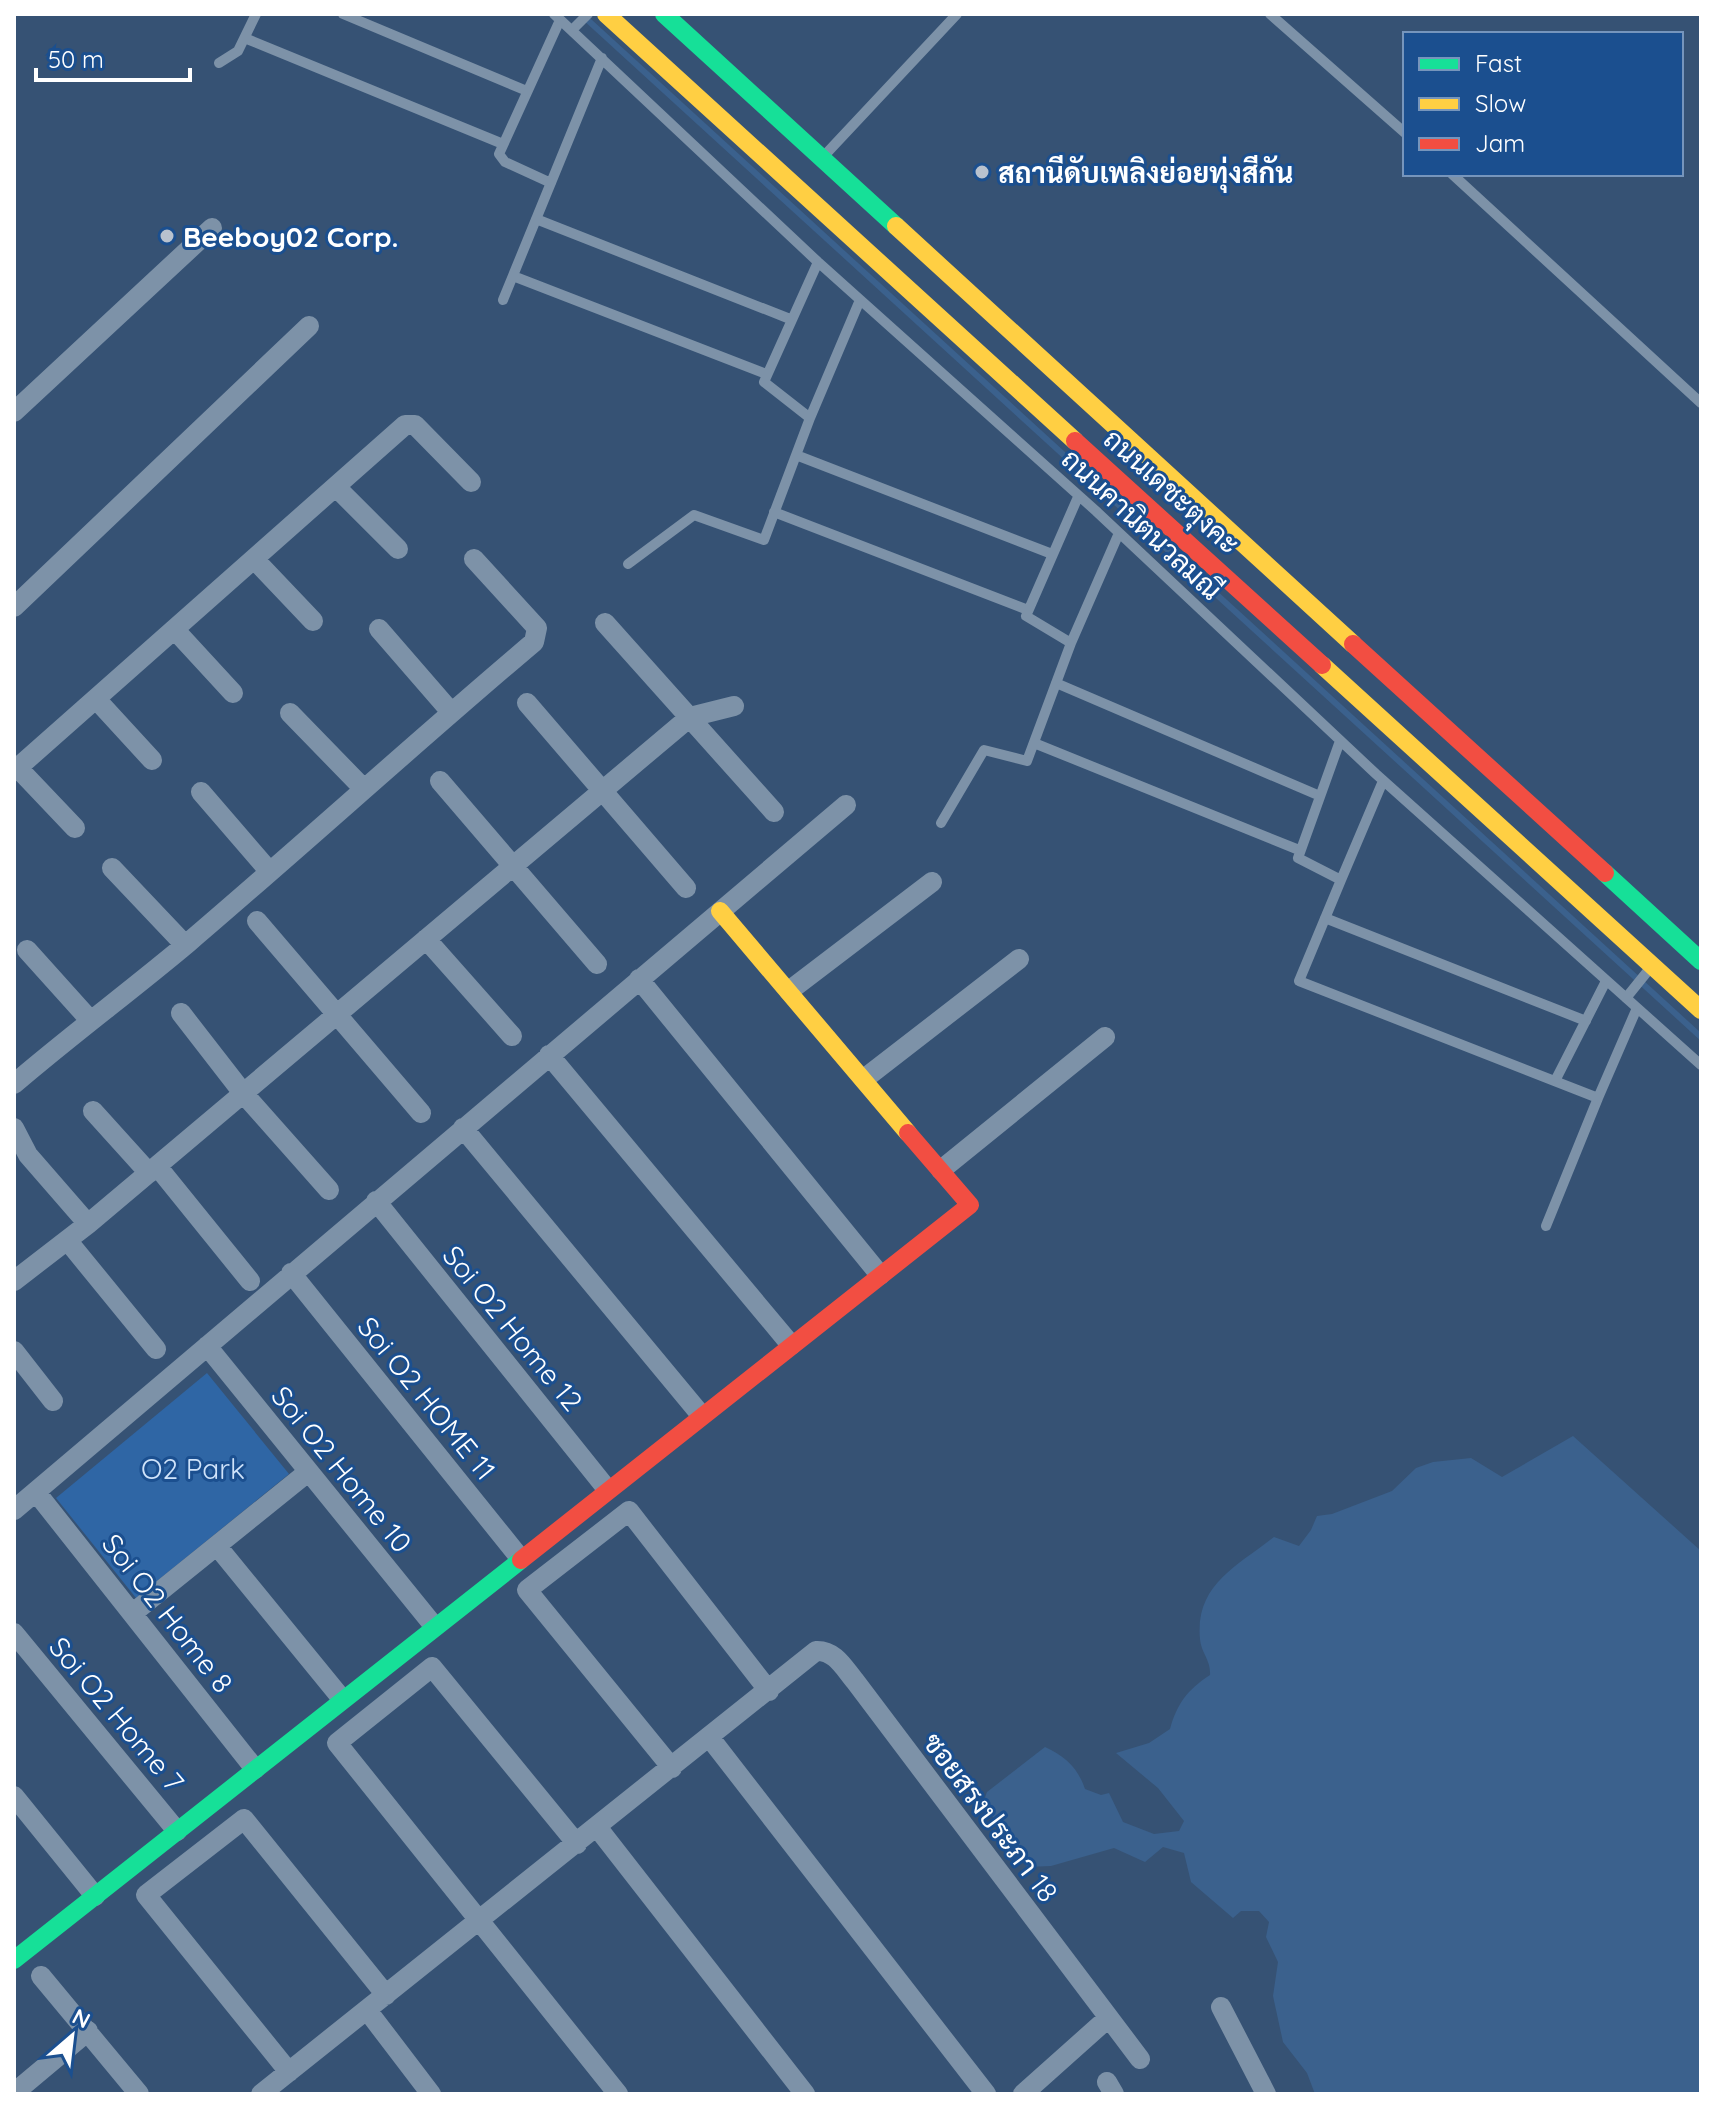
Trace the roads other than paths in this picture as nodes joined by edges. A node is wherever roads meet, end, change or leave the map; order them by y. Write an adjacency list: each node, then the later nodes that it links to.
1 (256, 14): 10 (lane)
2 (343, 14): 13 (lane)
3 (588, 14): 9 (lane)
4 (606, 14): 37 (street, ถนนเดชะตุงคะ)
5 (664, 14): 16 (street, ถนนเดชะตุงคะ)
6 (957, 14): 16 (lane)
7 (1270, 14): 14 (lane)
8 (557, 17): 9 (lane, ถนนคานิตนวลมณี); 13 (lane)
9 (575, 27): 11 (lane, ถนนคานิตนวลมณี)
10 (247, 39): 12 (lane); 15 (lane)
11 (602, 58): 18 (lane); 21 (lane, ถนนคานิตนวลมณี)
12 (219, 63)
13 (527, 91): 15 (lane)
14 (1403, 131)
15 (503, 144): 18 (lane)
16 (822, 159): 33 (street, ถนนเดชะตุงคะ)
17 (1454, 176): 28 (lane)
18 (551, 183): 19 (lane)
19 (536, 219): 22 (lane); 25 (lane)
20 (212, 228): 29 (street)
21 (818, 262): 24 (lane, ถนนคานิตนวลมณี); 25 (lane)
22 (513, 276): 23 (lane); 27 (lane)
23 (503, 300)
24 (860, 300): 30 (lane); 35 (lane, ถนนคานิตนวลมณี)
25 (790, 319): 27 (lane)
26 (309, 326): 44 (street)
27 (766, 374): 30 (lane)
28 (1701, 403)
29 (14, 412)
30 (810, 418): 31 (lane)
31 (796, 455): 36 (lane); 40 (lane)
32 (471, 482): 34 (street)
33 (1180, 486): 37 (street); 87 (street, ถนนเดชะตุงคะ)
34 (336, 487): 39 (street); 41 (street)
35 (1078, 497): 38 (lane, ถนนคานิตนวลมณี); 40 (lane)
36 (774, 512): 43 (lane); 45 (lane)
37 (1155, 513): 89 (street, ถนนเดชะตุงคะ)
38 (1119, 533): 50 (lane); 59 (lane, ถนนคานิตนวลมณี)
39 (398, 549)
40 (1052, 554): 45 (lane)
41 (254, 559): 46 (street); 49 (street)
42 (474, 559): 56 (street)
43 (628, 564)
44 (14, 607)
45 (1028, 610): 50 (lane)
46 (313, 621)
47 (605, 623): 58 (street)
48 (379, 629): 56 (street)
49 (175, 630): 52 (street); 53 (street)
50 (1071, 643): 51 (lane)
51 (1056, 683): 60 (lane); 68 (lane)
52 (233, 693)
53 (96, 699): 61 (street); 62 (street)
54 (527, 703): 67 (street)
55 (734, 706): 58 (street)
56 (451, 712): 65 (street)
57 (290, 713): 65 (street)
58 (690, 717): 67 (street); 70 (street)
59 (1340, 741): 64 (lane, ถนนคานิตนวลมณี); 68 (lane)
60 (1034, 743): 71 (lane); 73 (lane)
61 (152, 760)
62 (16, 770): 72 (street)
63 (440, 781): 75 (street)
64 (1383, 781): 77 (lane); 91 (lane, ถนนคานิตนวลมณี)
65 (362, 787): 76 (street)
66 (201, 792): 76 (street)
67 (601, 792): 75 (street); 79 (street)
68 (1320, 796): 73 (lane)
69 (846, 805): 80 (street)
70 (774, 812)
71 (941, 823)
72 (75, 828)
73 (1299, 850): 77 (lane)
74 (112, 868): 84 (street)
75 (511, 868): 83 (street); 88 (street)
76 (270, 872): 84 (street)
77 (1341, 880): 81 (lane)
78 (932, 882): 92 (street)
79 (686, 888)
80 (720, 911): 90 (street); 92 (street)
81 (1325, 918): 99 (lane); 105 (lane)
82 (257, 921): 97 (street)
83 (426, 939): 97 (street); 100 (street)
84 (185, 945): 98 (street)
85 (27, 950): 98 (street)
86 (1019, 959): 104 (street)
87 (1701, 961)
88 (597, 964)
89 (1649, 969): 93 (lane); 95 (street, ถนนเดชะตุงคะ)
90 (639, 979): 102 (street); 121 (street)
91 (1606, 981): 93 (lane, ถนนคานิตนวลมณี); 99 (lane)
92 (789, 991): 104 (street)
93 (1628, 994): 94 (lane, ถนนคานิตนวลมณี)
94 (1637, 1008): 103 (lane, ถนนคานิตนวลมณี); 108 (lane)
95 (1701, 1010)
96 (181, 1013): 107 (street)
97 (335, 1016): 107 (street); 110 (street)
98 (89, 1019): 106 (street)
99 (1586, 1021): 105 (lane)
100 (512, 1036)
101 (1105, 1037): 114 (street)
102 (549, 1055): 112 (street); 124 (street)
103 (1701, 1065)
104 (864, 1079): 114 (street)
105 (1555, 1081): 108 (lane)
106 (14, 1084)
107 (243, 1093): 113 (street); 115 (street)
108 (1598, 1098): 118 (lane)
109 (93, 1111): 113 (street)
110 (421, 1113)
111 (14, 1128): 117 (street)
112 (463, 1128): 116 (street); 129 (street)
113 (153, 1170): 117 (street); 123 (street)
114 (941, 1170): 121 (street)
115 (329, 1190)
116 (376, 1201): 120 (street); 131 (street, Soi O2 Home 12)
117 (88, 1224): 119 (street)
118 (1546, 1226)
119 (67, 1240): 122 (street); 126 (street)
120 (291, 1273): 125 (street); 135 (street, Soi O2 HOME 11)
121 (880, 1275): 124 (street)
122 (14, 1281)
123 (250, 1281)
124 (791, 1345): 129 (street)
125 (207, 1346): 130 (street, Soi O2 Home 10); 132 (street)
126 (156, 1349)
127 (14, 1351): 128 (street)
128 (53, 1401)
129 (701, 1415): 131 (street)
130 (308, 1472): 134 (street); 137 (street, Soi O2 Home 10)
131 (607, 1489): 135 (street)
132 (36, 1492): 133 (street); 136 (street, Soi O2 Home 8)
133 (14, 1510)
134 (217, 1546): 136 (street); 140 (street)
135 (520, 1558): 137 (street)
136 (133, 1613): 143 (street, Soi O2 Home 8)
137 (434, 1626): 140 (street)
138 (14, 1633): 146 (street, Soi O2 Home 7)
139 (769, 1691): 141 (street); 142 (street); 155 (street, ซอยสรงประภา 18)
140 (342, 1699): 143 (street)
141 (710, 1738): 142 (street); 165 (street)
142 (672, 1768): 145 (street)
143 (255, 1769): 146 (street)
144 (14, 1796): 148 (street)
145 (597, 1827): 147 (street); 164 (street)
146 (177, 1831): 148 (street)
147 (577, 1844): 149 (street); 149 (street)
148 (95, 1896): 150 (street)
149 (481, 1919): 152 (street); 163 (street)
150 (14, 1960)
151 (41, 1976): 156 (street)
152 (386, 1995): 154 (street); 158 (street)
153 (1221, 2007): 167 (street)
154 (367, 2010): 158 (street); 162 (street)
155 (1107, 2019): 157 (street, ซอยสรงประภา 18); 166 (street)
156 (88, 2031): 159 (street); 160 (street)
157 (1140, 2059)
158 (289, 2072): 161 (street)
159 (14, 2093)
160 (139, 2094)
161 (261, 2094)
162 (431, 2094)
163 (618, 2094)
164 (805, 2094)
165 (986, 2094)
166 (1023, 2094)
167 (1266, 2094)

